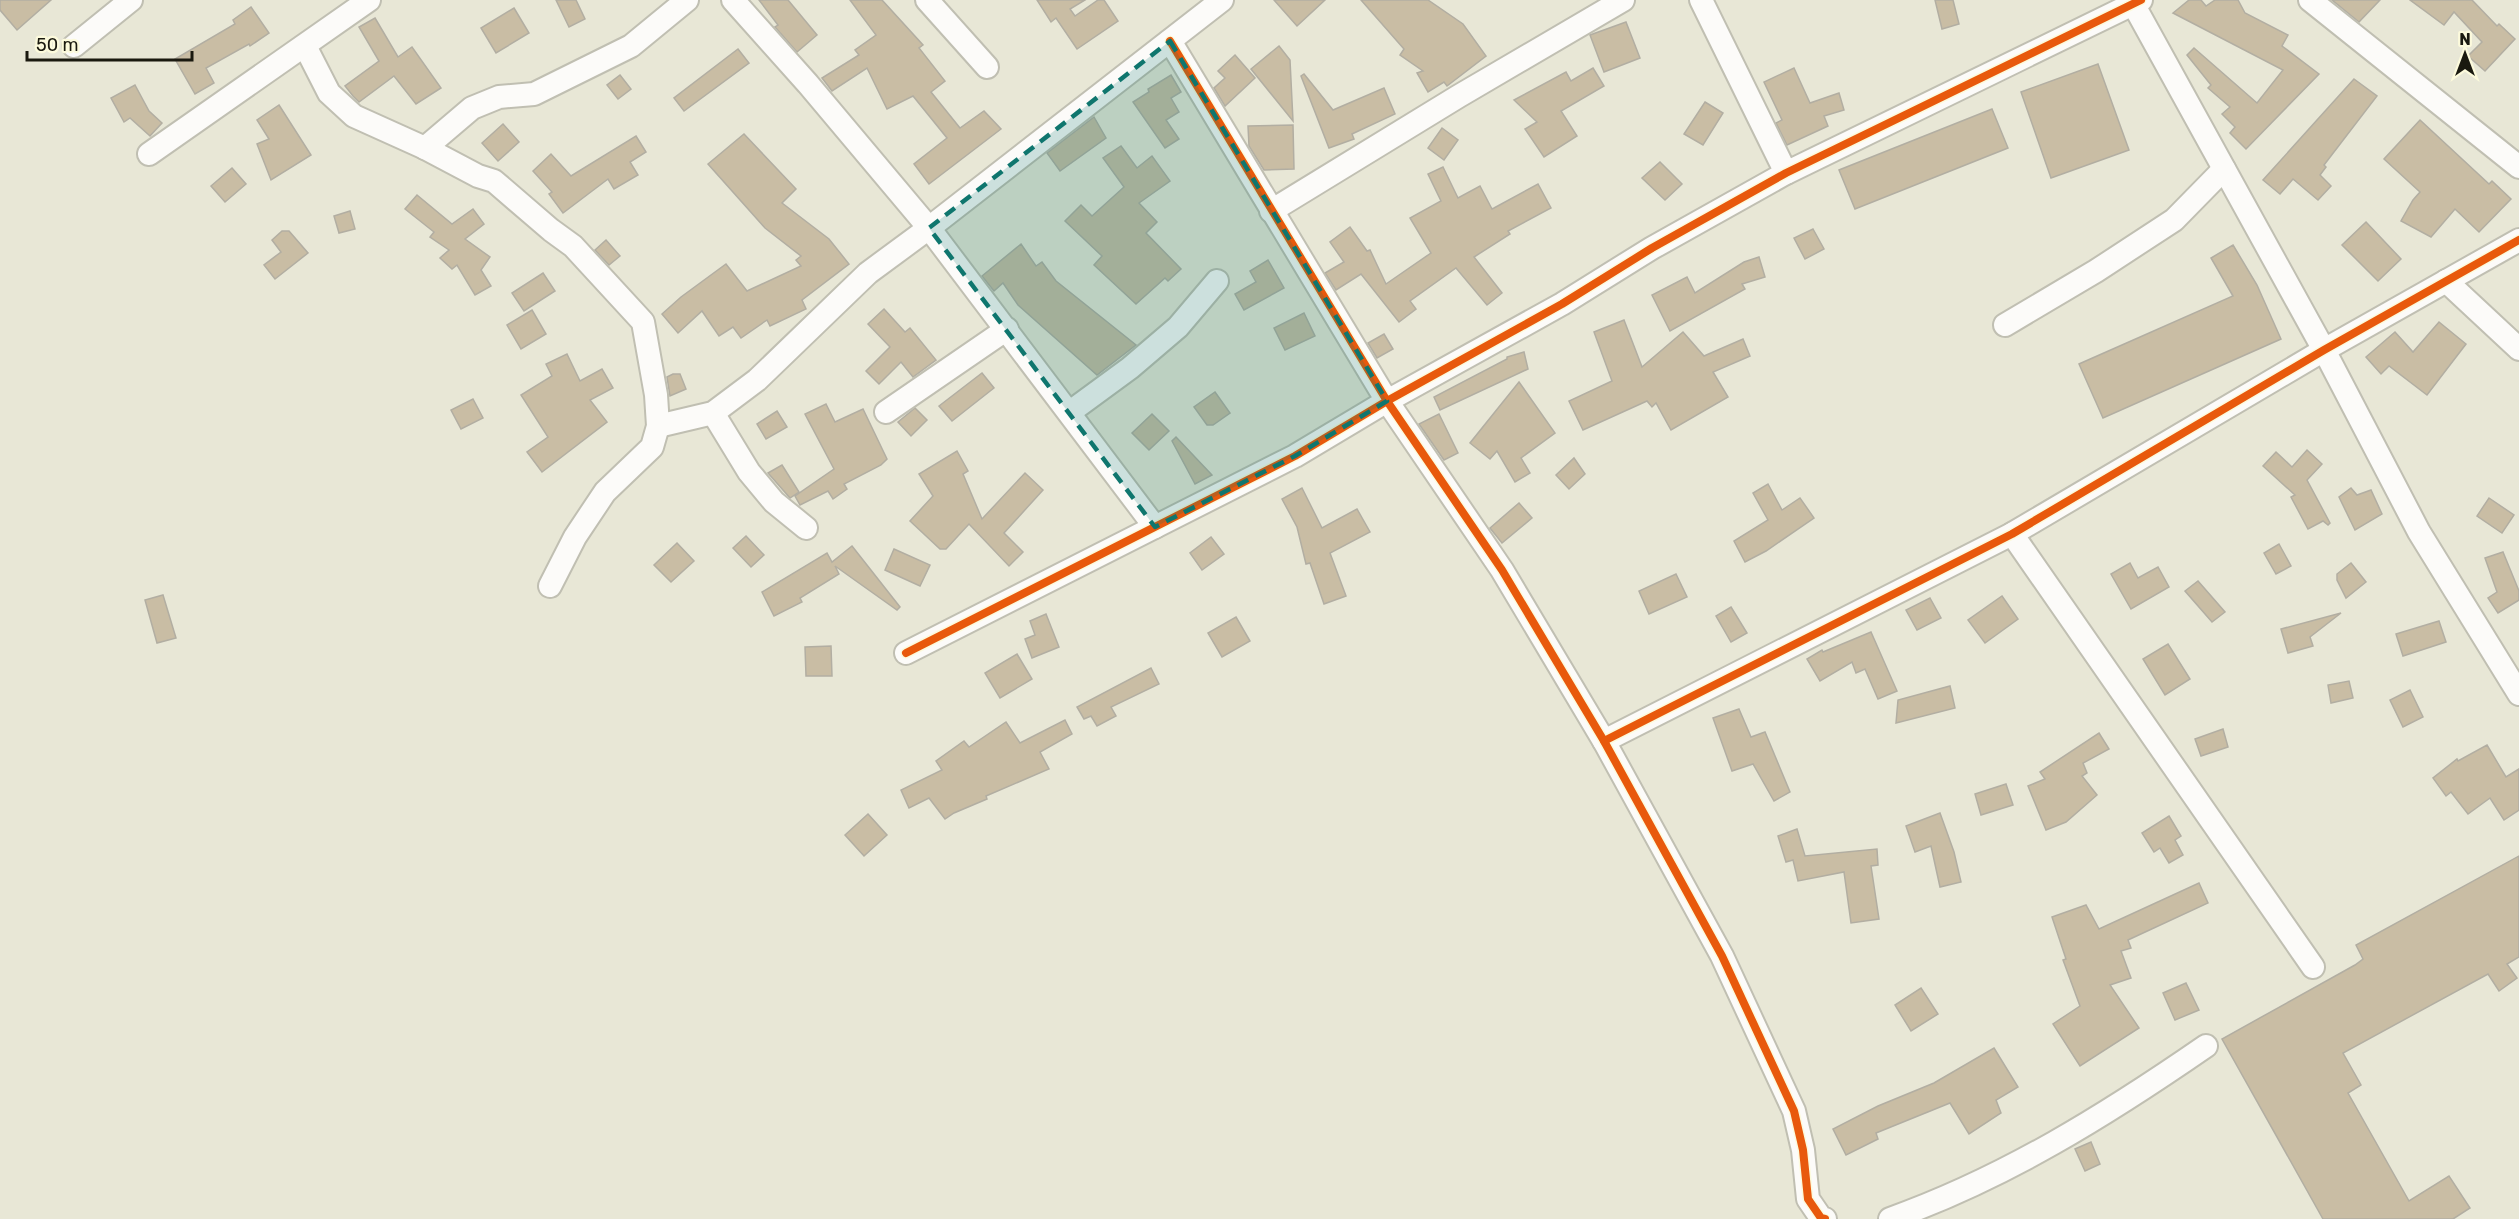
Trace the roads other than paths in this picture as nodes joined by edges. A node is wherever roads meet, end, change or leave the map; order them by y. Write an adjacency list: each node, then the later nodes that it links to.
1 (131, 0): 12 (street)
2 (369, 0): 13 (street)
3 (687, 0): 15 (street)
4 (733, 0): 21 (street)
5 (927, 0): 14 (street)
6 (1222, 0): 11 (street)
7 (1623, 0): 20 (street)
8 (1701, 0): 19 (street)
9 (2310, 0): 17 (street)
10 (2135, 1): 18 (street); 19 (street)
11 (1170, 41): 20 (street); 21 (street)
12 (74, 46)
13 (305, 46): 15 (street); 16 (street)
14 (987, 67)
15 (425, 148): 33 (street)
16 (149, 154)
17 (2519, 167)
18 (2224, 169): 25 (street); 28 (street)
19 (1786, 173): 29 (street)
20 (1271, 211): 29 (street)
21 (929, 228): 26 (street); 32 (street)
22 (2519, 240): 24 (street)
23 (1217, 281): 31 (street)
24 (2445, 281): 27 (street); 28 (street)
25 (2005, 325)
26 (1007, 329): 30 (street); 31 (street)
27 (2519, 349)
28 (2324, 350): 36 (street); 39 (street)
29 (1387, 401): 34 (street); 40 (street)
30 (886, 412)
31 (1070, 412): 34 (street)
32 (713, 413): 33 (street); 35 (street)
33 (658, 426): 37 (street)
34 (1155, 527): 38 (street)
35 (806, 528)
36 (2012, 534): 40 (street); 41 (street)
37 (550, 586)
38 (906, 653)
39 (2519, 693)
40 (1604, 741): 43 (street)
41 (2313, 967)
42 (2206, 1046): 44 (street)
43 (1825, 1219)
44 (1890, 1219)

